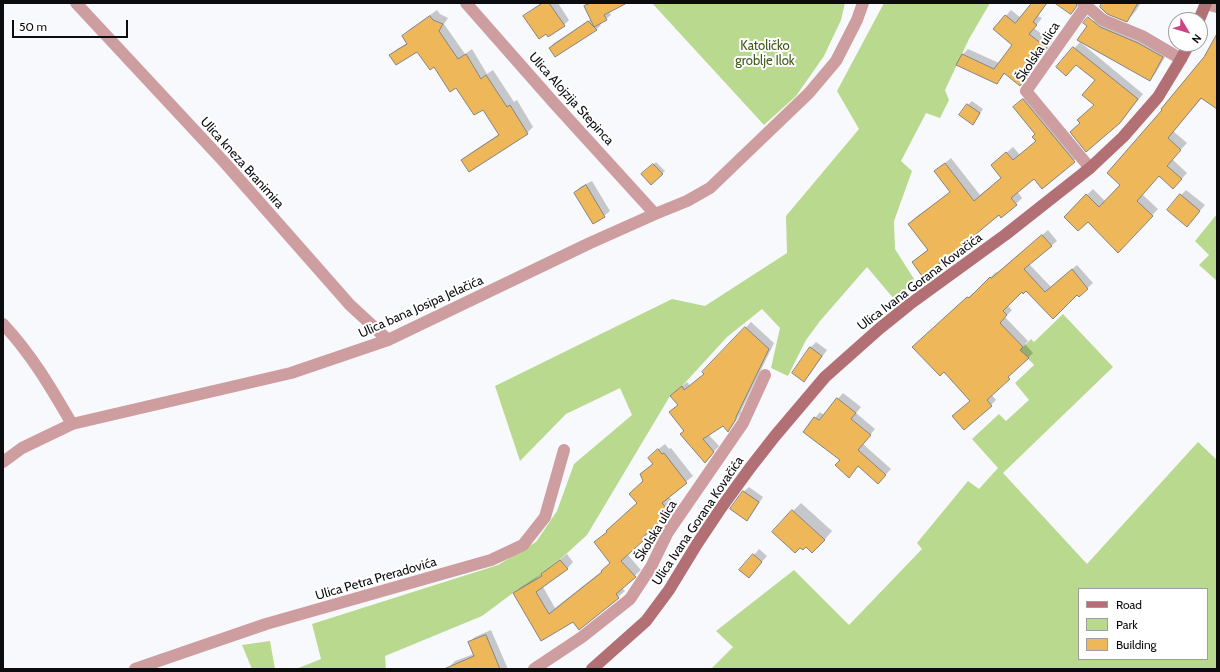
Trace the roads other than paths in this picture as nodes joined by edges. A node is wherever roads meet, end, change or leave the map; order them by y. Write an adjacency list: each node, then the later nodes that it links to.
1 (76, 3): 10 (street, Ulica kneza Branimira)
2 (466, 3): 8 (street, Ulica Alojzija Stepinca)
3 (863, 3): 8 (street, Ulica bana Josipa Jelačića)
4 (1085, 4): 6 (street, Školska ulica); 7 (street, Školska ulica)
5 (1185, 52): 6 (main road, Ulica Ivana Gorana Kovačića)
6 (1181, 59): 7 (main road, Ulica Ivana Gorana Kovačića)
7 (1090, 168): 17 (main road, Ulica Ivana Gorana Kovačića)
8 (655, 214): 10 (street, Ulica bana Josipa Jelačića)
9 (3, 324): 12 (street)
10 (388, 340): 12 (street, Ulica bana Josipa Jelačića)
11 (765, 375): 16 (street, Školska ulica)
12 (72, 424): 14 (street, Ulica bana Josipa Jelačića)
13 (564, 450): 15 (street, Ulica Petra Preradovića)
14 (3, 462)
15 (135, 669)
16 (534, 669)
17 (592, 669)

